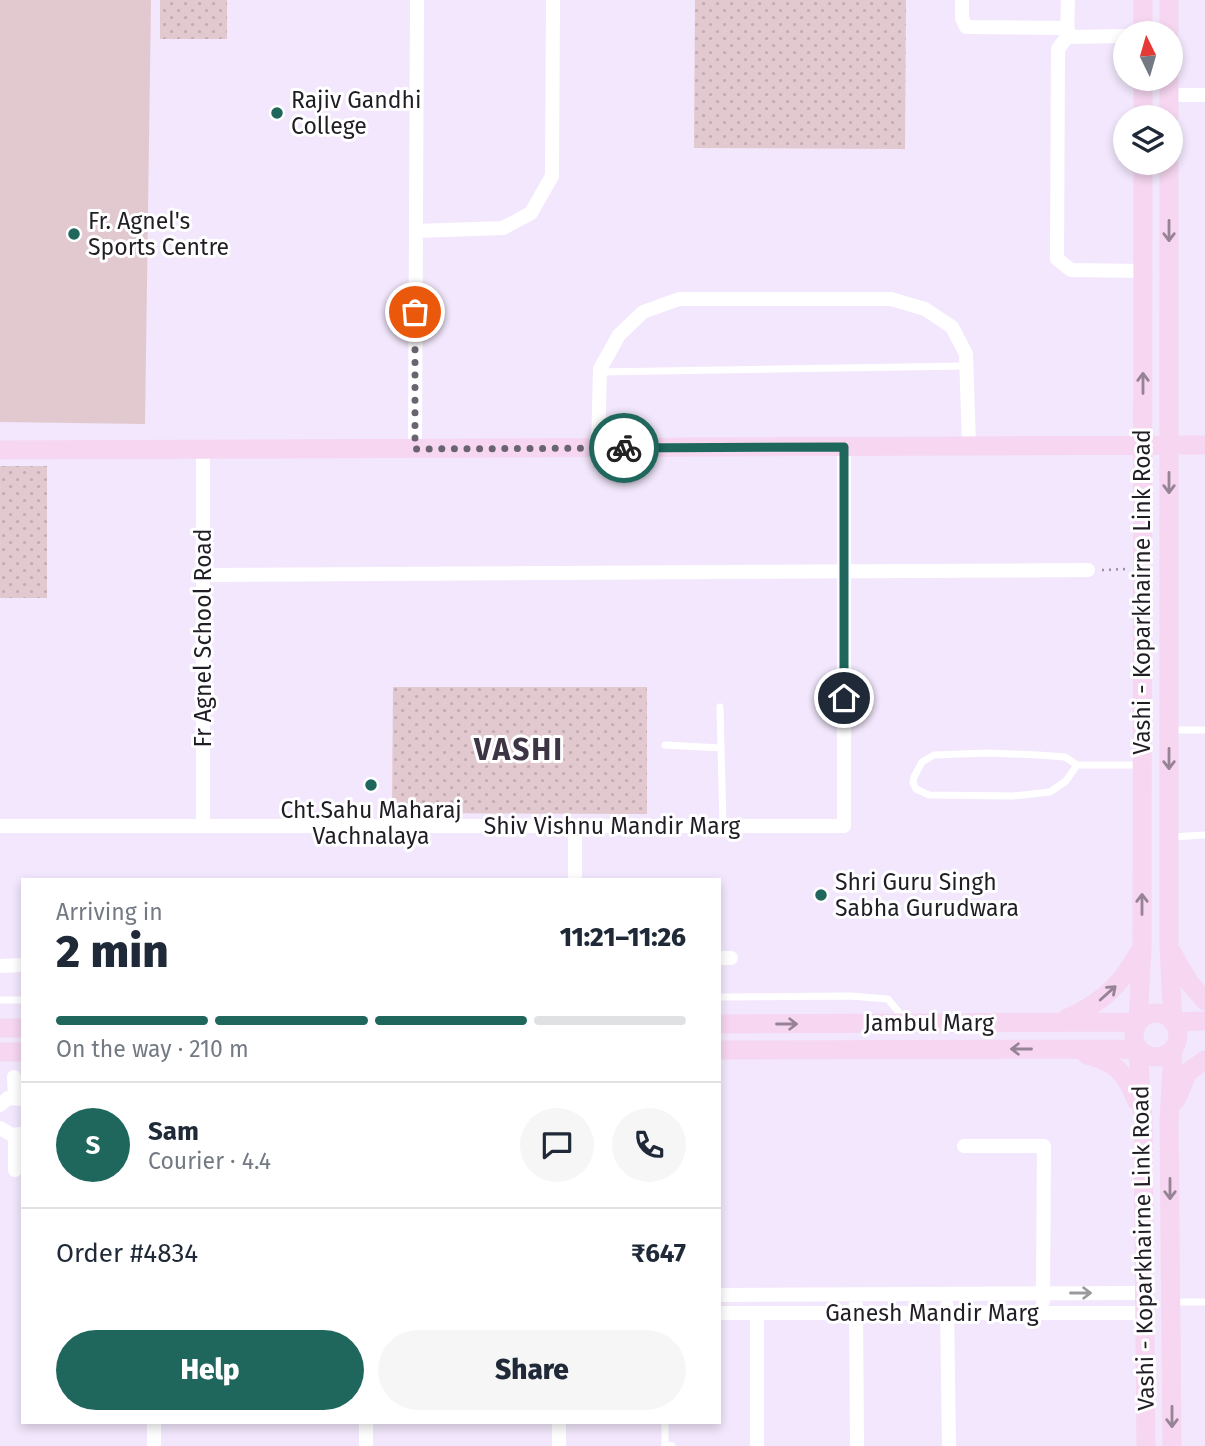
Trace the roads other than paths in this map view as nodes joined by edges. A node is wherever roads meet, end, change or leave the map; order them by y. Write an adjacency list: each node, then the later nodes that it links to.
1 (417, 0): 15 (street)
2 (553, 0): 15 (street)
3 (962, 0): 9 (street)
4 (1068, 0): 9 (street)
5 (1143, 0): 7 (main road)
6 (1169, 0): 8 (main road)
7 (1143, 21)
8 (1169, 21)
9 (1067, 32): 10 (street); 16 (street)
10 (1113, 35)
11 (1183, 90): 12 (street)
12 (1205, 95)
13 (1143, 175): 16 (main road, Vashi - Koparkhairne Link Road)
14 (1169, 175): 19 (main road, Vashi - Koparkhairne Link Road, one-way to 19)
15 (416, 231): 26 (street)
16 (1143, 271): 22 (main road, Vashi - Koparkhairne Link Road, one-way to 16)
17 (966, 366): 18 (lane); 18 (street); 21 (street)
18 (600, 372): 24 (street)
19 (1169, 445): 20 (main road); 22 (main road); 32 (main road, Vashi - Koparkhairne Link Road, one-way to 32)
20 (1205, 445)
21 (969, 446): 22 (main road); 23 (main road)
22 (1142, 446): 37 (main road, Vashi - Koparkhairne Link Road)
23 (844, 447): 24 (main road); 29 (street, Shiv Vishnu Mandir Marg)
24 (598, 448): 26 (main road)
25 (203, 449): 26 (main road); 27 (main road); 30 (street, Fr Agnel School Road)
26 (415, 449)
27 (0, 450)
28 (1088, 570): 29 (street)
29 (844, 571): 30 (street); 41 (street, Shiv Vishnu Mandir Marg)
30 (203, 575): 39 (street, Fr Agnel School Road)
31 (720, 707): 35 (lane)
32 (1169, 730): 33 (lane); 43 (main road, Vashi - Koparkhairne Link Road, one-way to 43)
33 (1205, 730)
34 (665, 745): 35 (lane)
35 (721, 748): 41 (lane)
36 (1077, 765): 36 (lane); 37 (lane)
37 (1143, 765): 46 (main road, Vashi - Koparkhairne Link Road, one-way to 37)
38 (0, 826): 39 (street, Shiv Vishnu Mandir Marg)
39 (204, 826): 40 (street, Shiv Vishnu Mandir Marg)
40 (575, 826): 41 (street, Shiv Vishnu Mandir Marg); 44 (street)
41 (723, 826)
42 (1205, 835): 43 (lane)
43 (1169, 837): 45 (main road, Vashi - Koparkhairne Link Road)
44 (575, 878)
45 (1169, 947): 52 (main road); 53 (main road, Vashi - Koparkhairne Link Road)
46 (1142, 948): 55 (main road, one-way to 46); 56 (main road, Vashi - Koparkhairne Link Road)
47 (21, 965): 48 (street)
48 (0, 966)
49 (721, 997): 57 (lane)
50 (0, 1000): 51 (lane)
51 (21, 1000)
52 (1205, 1001)
53 (1173, 1021): 54 (main road); 56 (main road); 65 (main road)
54 (1205, 1021)
55 (1059, 1022): 56 (main road, Jambul Marg); 57 (main road, Jambul Marg)
56 (1138, 1022): 62 (main road)
57 (907, 1023): 58 (main road, Jambul Marg, one-way to 57)
58 (721, 1024)
59 (0, 1028): 60 (main road)
60 (21, 1028)
61 (1059, 1049): 62 (main road, Jambul Marg); 64 (main road, Jambul Marg, one-way to 64); 72 (main road)
62 (1138, 1049): 65 (main road); 72 (main road, Vashi - Koparkhairne Link Road)
63 (1205, 1049): 65 (main road)
64 (721, 1050)
65 (1173, 1050): 73 (main road, Vashi - Koparkhairne Link Road)
66 (0, 1052): 67 (main road)
67 (21, 1052)
68 (1205, 1060): 73 (main road)
69 (14, 1077): 70 (street)
70 (19, 1098): 71 (street)
71 (0, 1105)
72 (1143, 1121): 84 (main road, Vashi - Koparkhairne Link Road)
73 (1169, 1121): 83 (main road, Vashi - Koparkhairne Link Road, one-way to 83)
74 (0, 1128): 75 (street)
75 (19, 1134): 77 (street)
76 (964, 1146): 78 (street)
77 (13, 1170)
78 (1044, 1293): 80 (street, Ganesh Mandir Marg); 84 (street, Ganesh Mandir Marg, one-way to 84); 90 (street)
79 (856, 1294): 80 (street, Ganesh Mandir Marg); 82 (street, Ganesh Mandir Marg); 88 (street)
80 (947, 1294): 89 (street)
81 (721, 1295): 82 (street, Ganesh Mandir Marg)
82 (778, 1295): 91 (street)
83 (1171, 1302): 85 (lane); 104 (main road, Vashi - Koparkhairne Link Road, one-way to 104)
84 (1145, 1303): 90 (street, Ganesh Mandir Marg); 103 (main road, Vashi - Koparkhairne Link Road)
85 (1205, 1303)
86 (721, 1313): 87 (street, Ganesh Mandir Marg)
87 (757, 1313): 91 (street, Ganesh Mandir Marg); 100 (street)
88 (856, 1313): 89 (street, Ganesh Mandir Marg); 91 (street, Ganesh Mandir Marg); 101 (street)
89 (947, 1313): 90 (street, Ganesh Mandir Marg); 102 (street)
90 (1043, 1313)
91 (778, 1314)
92 (154, 1424): 96 (street)
93 (366, 1424): 97 (street)
94 (559, 1424): 98 (street)
95 (665, 1424): 99 (lane)
96 (154, 1446)
97 (366, 1446)
98 (559, 1446)
99 (672, 1446)
100 (757, 1446)
101 (857, 1446)
102 (948, 1446)
103 (1146, 1446)
104 (1172, 1446)

